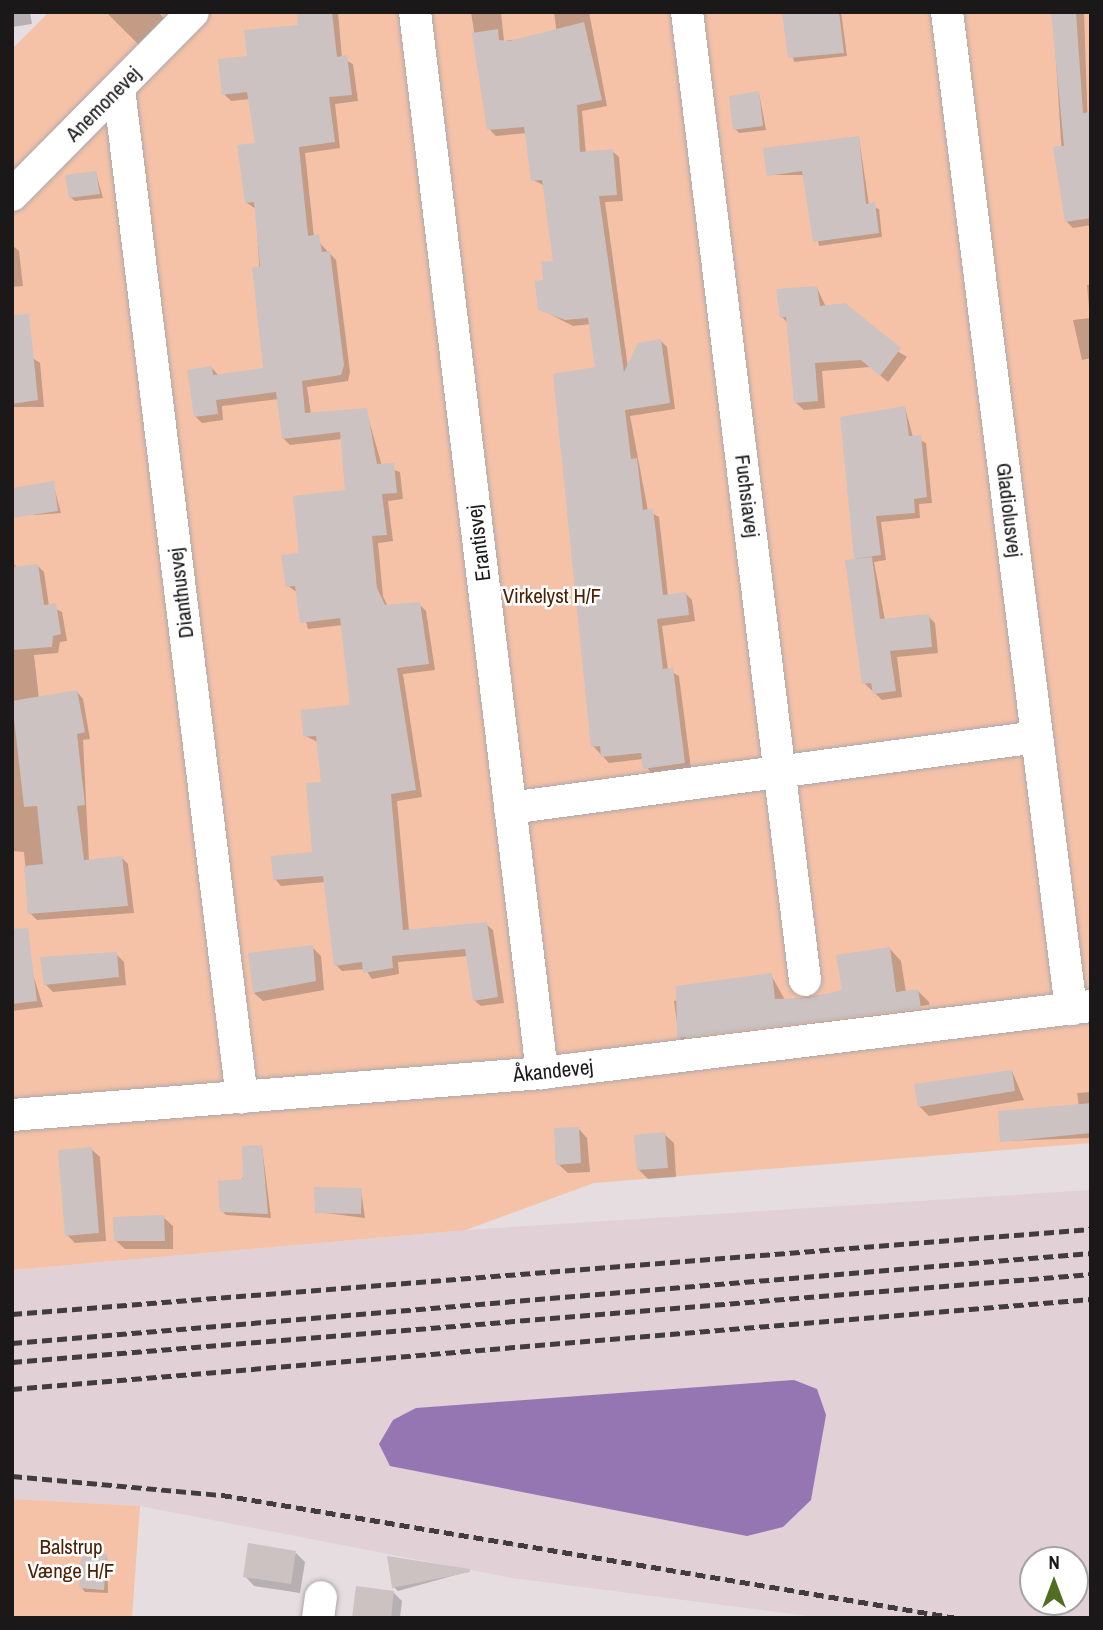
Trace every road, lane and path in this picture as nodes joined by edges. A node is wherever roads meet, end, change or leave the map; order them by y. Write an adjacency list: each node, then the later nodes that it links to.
1 (193, 12): 5 (lane, Anemonevej)
2 (415, 12): 9 (lane, Erantisvej)
3 (687, 12): 8 (lane, Fuchsiavej)
4 (947, 12): 7 (lane, Gladiolusvej)
5 (119, 89): 6 (lane, Anemonevej); 13 (lane, Dianthusvej)
6 (12, 195)
7 (1037, 737): 8 (lane); 11 (lane, Gladiolusvej)
8 (782, 771): 9 (lane); 10 (lane, Fuchsiavej)
9 (510, 808): 12 (lane, Erantisvej)
10 (805, 980)
11 (1081, 1007): 12 (lane, Åkandevej)
12 (542, 1073): 13 (lane, Åkandevej)
13 (242, 1098): 14 (lane, Åkandevej)
14 (12, 1115)

